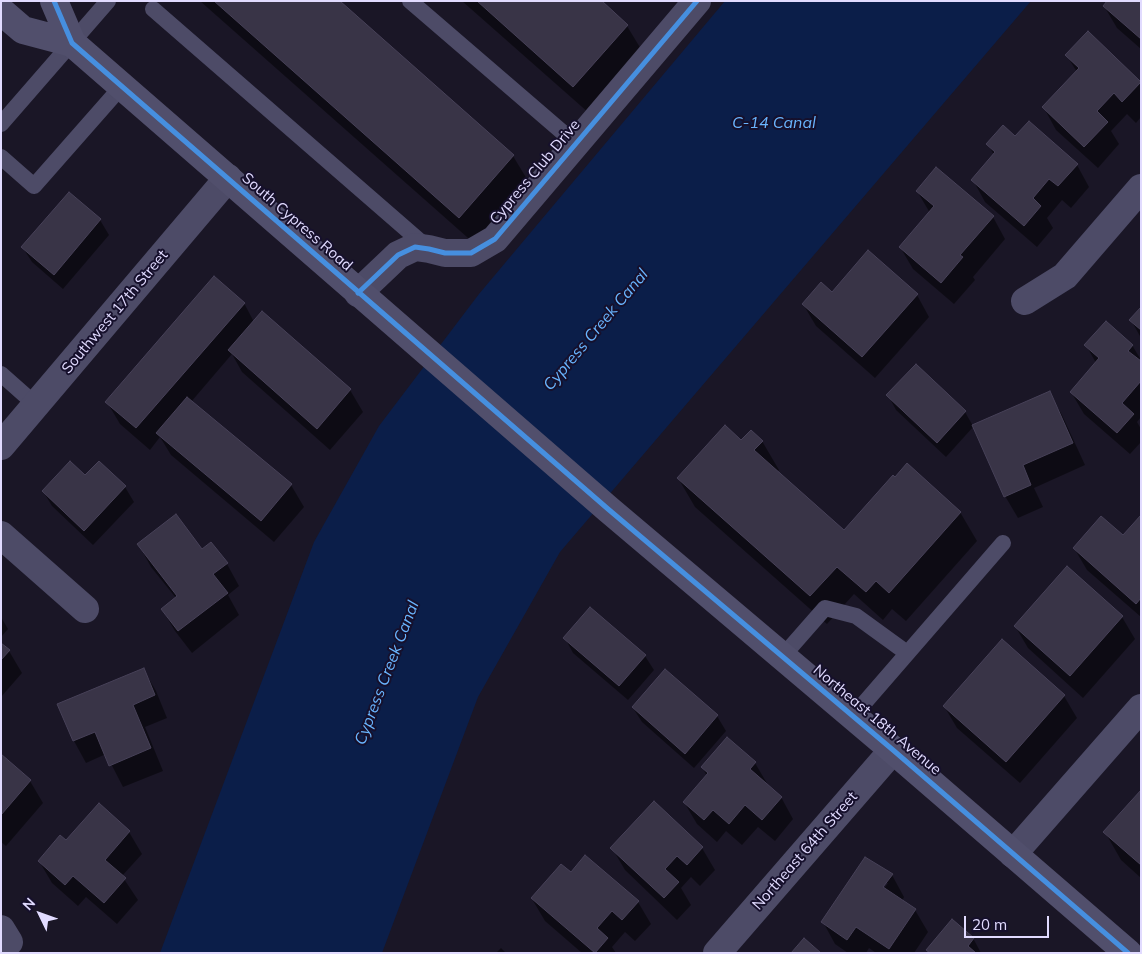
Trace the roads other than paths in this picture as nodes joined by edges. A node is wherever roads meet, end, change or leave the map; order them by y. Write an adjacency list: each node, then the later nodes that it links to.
1 (54, 1): 7 (street, South Cypress Road)
2 (108, 1): 7 (lane)
3 (410, 1): 10 (lane)
4 (686, 5): 10 (street, Cypress Club Drive)
5 (153, 9): 14 (lane)
6 (1, 11): 7 (street, South Cypress Road)
7 (72, 43): 8 (street, South Cypress Road); 9 (lane)
8 (122, 86): 11 (lane); 12 (street, South Cypress Road)
9 (1, 124)
10 (575, 143): 14 (street, Cypress Club Drive)
11 (1, 157)
12 (228, 178): 15 (street, South Cypress Road); 18 (street, Southwest 17th Street)
13 (1141, 188): 16 (street)
14 (430, 249): 15 (street, Cypress Club Drive)
15 (358, 293): 20 (street, South Cypress Road)
16 (1025, 301)
17 (1, 374): 18 (lane)
18 (36, 405): 19 (street, Southwest 17th Street)
19 (1, 446)
20 (608, 510): 25 (street, Northeast 18th Avenue)
21 (1, 535): 23 (street)
22 (1003, 543): 24 (lane)
23 (85, 609)
24 (907, 653): 25 (lane); 27 (lane)
25 (782, 657): 27 (street, Northeast 18th Avenue)
26 (1141, 708): 29 (street)
27 (853, 716): 28 (street, Northeast 18th Avenue)
28 (894, 750): 29 (street, Northeast 18th Avenue); 30 (street, Northeast 64th Street)
29 (1014, 854): 31 (street, Northeast 18th Avenue)
30 (717, 953)
31 (1128, 953)

